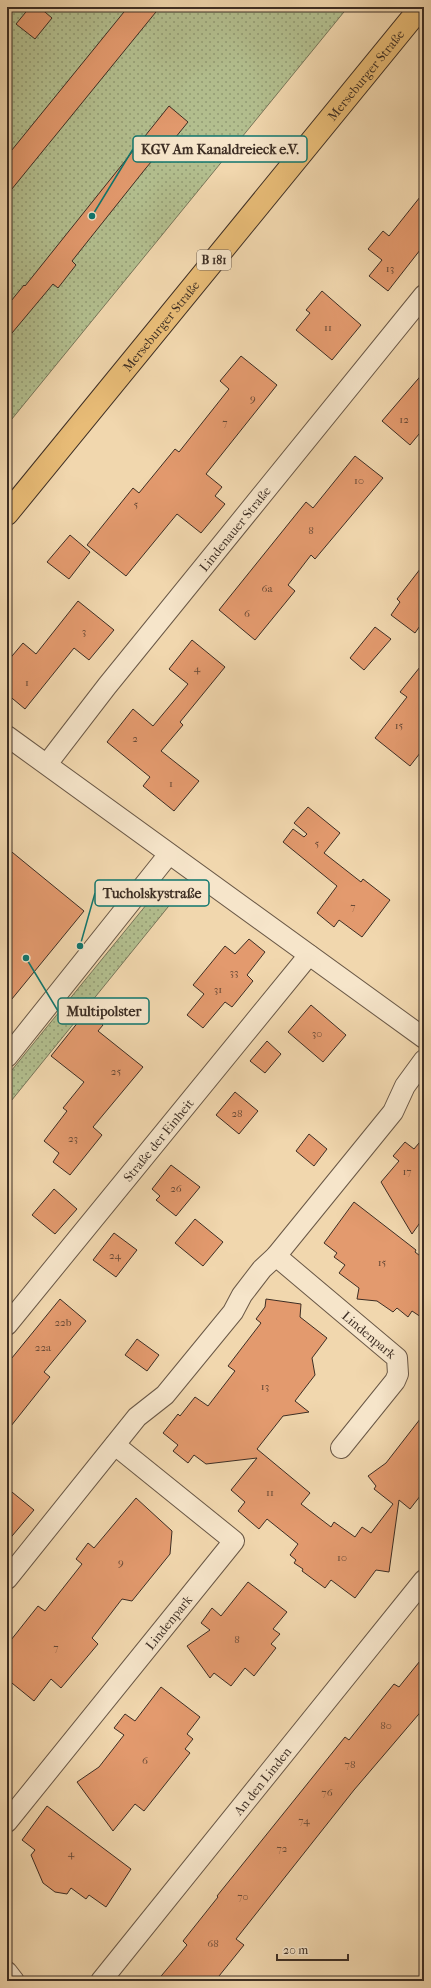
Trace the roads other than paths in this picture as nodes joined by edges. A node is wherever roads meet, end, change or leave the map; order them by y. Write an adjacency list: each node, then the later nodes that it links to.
1 (421, 7): 3 (main road, Merseburger Straße / B 181)
2 (424, 295): 5 (street, Lindenauer Straße)
3 (7, 514)
4 (7, 736): 5 (street)
5 (47, 764): 6 (street)
6 (169, 854): 7 (street); 9 (street)
7 (309, 955): 8 (street); 12 (street, Straße der Einheit)
8 (424, 1038)
9 (7, 1057)
10 (424, 1060): 11 (street)
11 (276, 1256): 13 (street); 14 (street, Lindenpark)
12 (7, 1325)
13 (115, 1445): 15 (street); 17 (street, Lindenpark)
14 (341, 1448)
15 (7, 1579)
16 (424, 1580): 20 (street, An den Linden)
17 (7, 1822)
18 (7, 1972): 19 (street)
19 (14, 1981)
20 (101, 1981)

